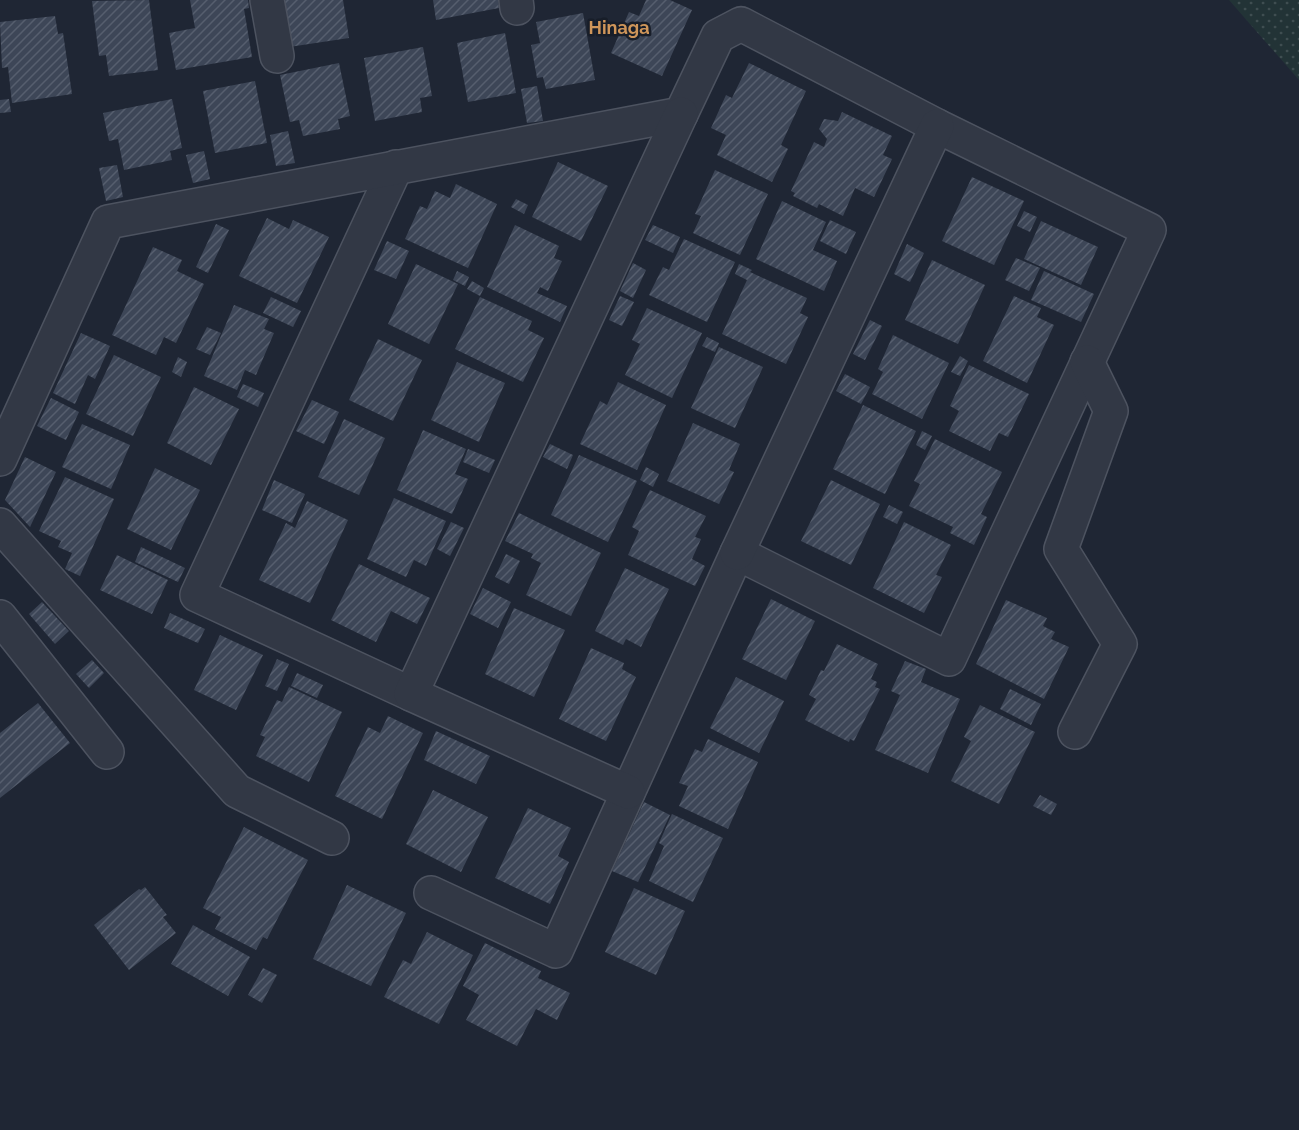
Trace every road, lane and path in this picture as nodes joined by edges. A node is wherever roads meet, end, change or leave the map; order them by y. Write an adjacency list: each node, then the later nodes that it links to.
1 (267, 0): 2 (street)
2 (277, 56)
3 (681, 114): 4 (street); 5 (street); 11 (street)
4 (937, 126): 6 (street); 9 (street)
5 (396, 167): 7 (street); 11 (street)
6 (1088, 362): 9 (street); 12 (street)
7 (0, 459)
8 (0, 525): 15 (street)
9 (737, 553): 14 (street)
10 (0, 616): 13 (street)
11 (411, 694): 14 (street)
12 (1075, 732)
13 (107, 752)
14 (628, 792): 16 (street)
15 (332, 838)
16 (431, 893)

